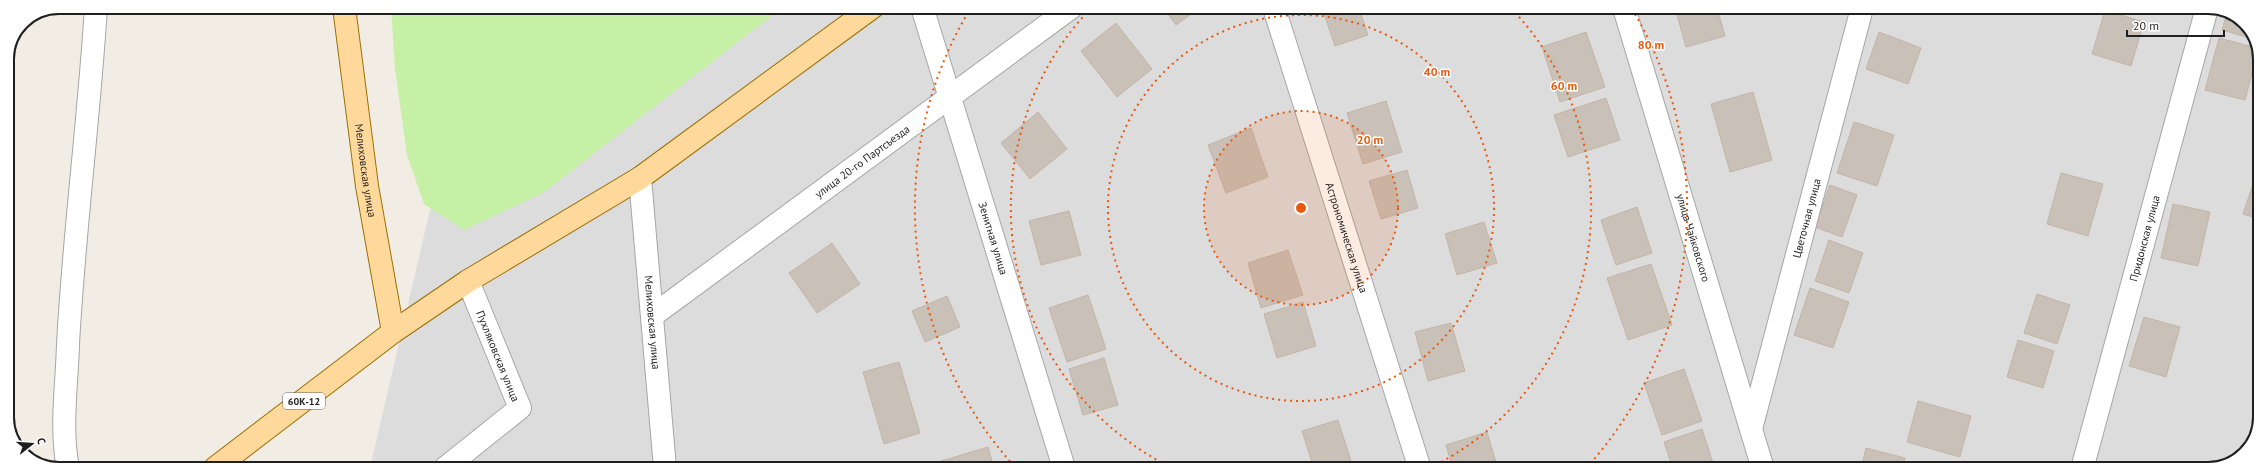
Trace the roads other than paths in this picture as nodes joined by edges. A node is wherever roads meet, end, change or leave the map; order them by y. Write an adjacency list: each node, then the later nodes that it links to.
1 (96, 14): 16 (street)
2 (345, 14): 14 (main road, Мелиховская улица)
3 (863, 14): 11 (main road)
4 (924, 14): 10 (street, Зенитная улица)
5 (1063, 14): 10 (street, улица 20-го Партсъезда)
6 (1276, 14): 21 (street, Астрономическая улица)
7 (1626, 14): 15 (street, улица Чайковского)
8 (1860, 14): 15 (street, Цветочная улица)
9 (2205, 14): 23 (street, Придонская улица)
10 (950, 97): 13 (street, улица 20-го Партсъезда); 20 (street, Зенитная улица)
11 (640, 178): 12 (main road); 13 (street, Мелиховская улица)
12 (468, 282): 14 (main road); 18 (street, Пухляковская улица)
13 (652, 316): 19 (street, Мелиховская улица)
14 (393, 332): 17 (main road, 60К-12)
15 (1751, 429): 22 (street, улица Чайковского)
16 (68, 462)
17 (223, 462)
18 (452, 462)
19 (664, 462)
20 (1062, 462)
21 (1418, 462)
22 (1761, 462)
23 (2084, 462)

